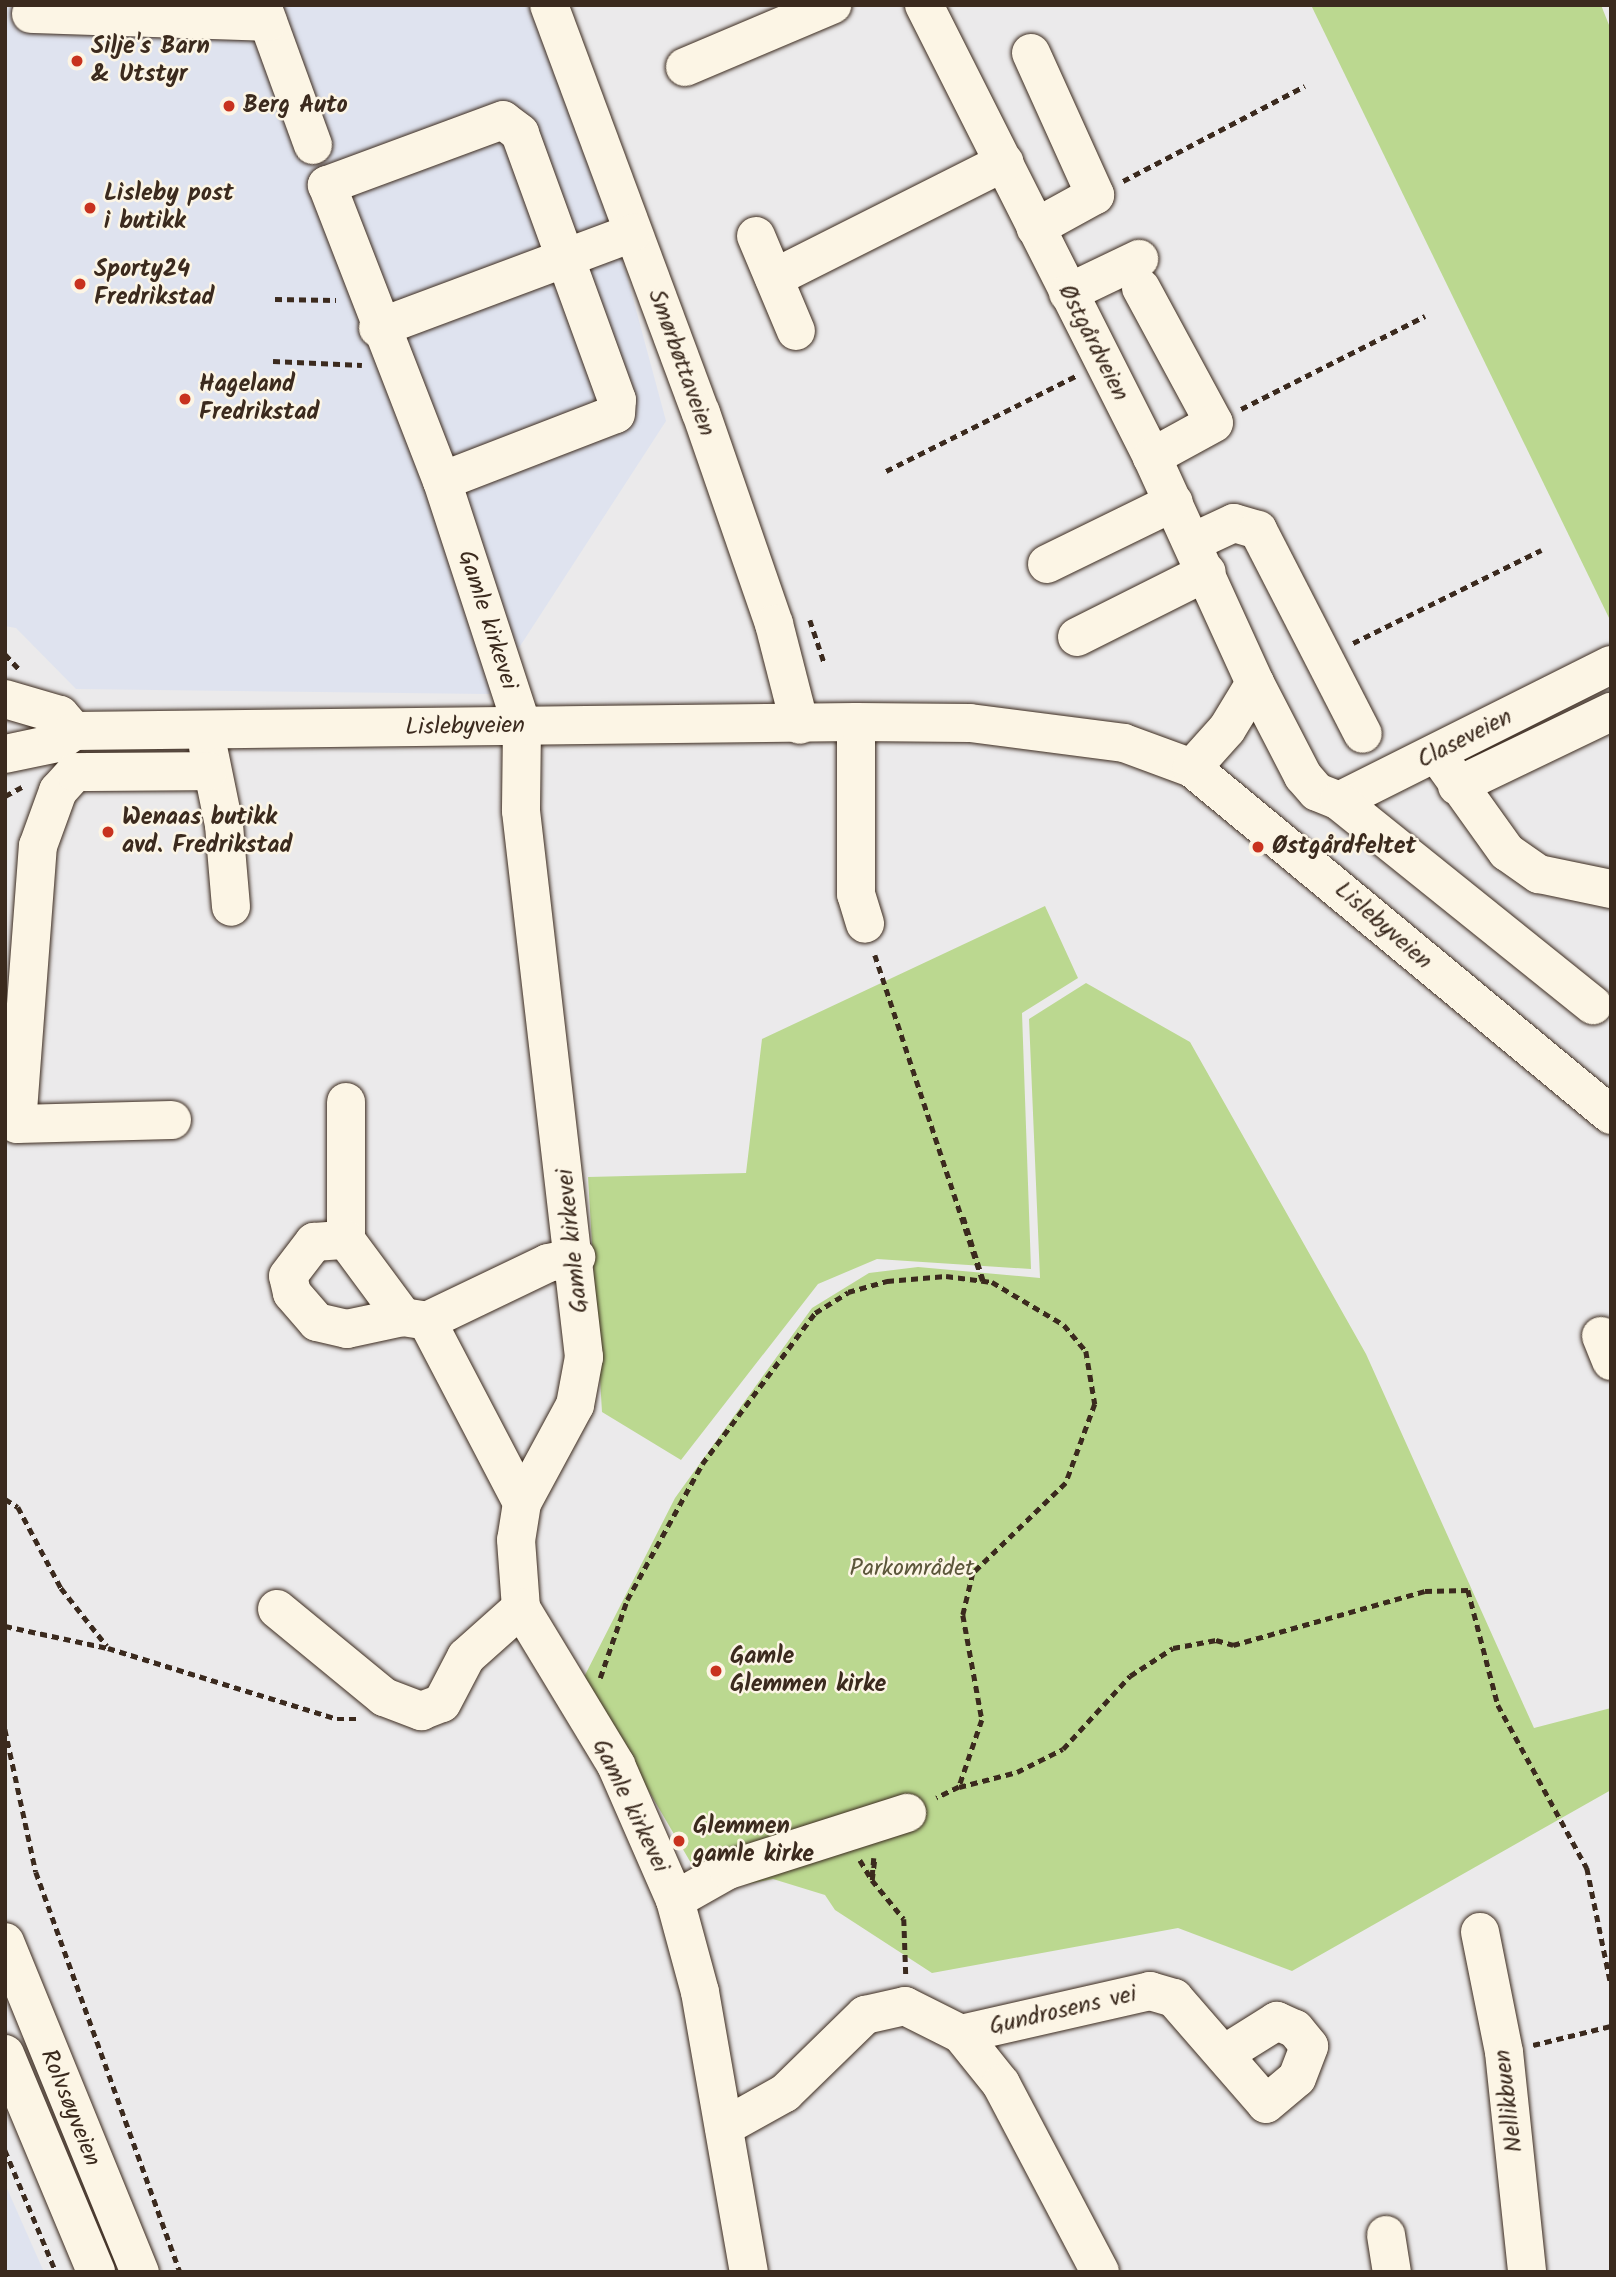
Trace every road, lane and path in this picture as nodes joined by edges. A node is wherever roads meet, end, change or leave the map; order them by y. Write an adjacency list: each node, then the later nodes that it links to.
1 (549, 5): 13 (street, Smørbøttaveien)
2 (832, 5): 7 (street)
3 (924, 5): 10 (street, Østgårdveien)
4 (31, 14): 5 (street)
5 (265, 14): 9 (street)
6 (1031, 53): 11 (street)
7 (685, 67)
8 (1306, 86): 11 (path)
9 (313, 145)
10 (1004, 162): 12 (street, Østgårdveien); 16 (street)
11 (1095, 195): 12 (street)
12 (1035, 228): 17 (street, Østgårdveien)
13 (632, 233): 15 (street); 40 (street, Smørbøttaveien)
14 (756, 236): 16 (street)
15 (566, 258): 19 (street); 19 (street, Gamle kirkevei); 28 (street)
16 (774, 278): 21 (street)
17 (1068, 293): 23 (street, Østgårdveien); 25 (street)
18 (275, 299): 19 (path)
19 (374, 314): 24 (street, Gamle kirkevei)
20 (1425, 316): 25 (path)
21 (796, 331)
22 (273, 361): 24 (path)
23 (1103, 362): 26 (street, Østgårdveien); 27 (path)
24 (394, 366): 28 (street, Gamle kirkevei)
25 (1214, 423): 26 (street)
26 (1152, 457): 29 (street, Østgårdveien)
27 (886, 471)
28 (442, 481): 41 (street, Gamle kirkevei)
29 (1174, 502): 31 (street, Østgårdveien); 32 (street)
30 (1541, 550): 34 (path)
31 (1200, 557): 33 (street); 34 (street); 36 (street, Østgårdveien)
32 (1047, 564)
33 (1077, 637)
34 (1324, 657): 44 (street)
35 (1611, 665): 45 (street, Claseveien)
36 (1255, 683): 47 (street); 51 (street, Østgårdveien)
37 (5, 699): 42 (street)
38 (1611, 712): 50 (street)
39 (856, 722): 40 (street, Lislebyveien); 47 (street, Lislebyveien); 54 (street)
40 (800, 725): 41 (street, Lislebyveien)
41 (522, 726): 43 (street, Lislebyveien); 60 (street, Gamle kirkevei)
42 (74, 731): 43 (street, Lislebyveien); 46 (street, Lislebyveien); 49 (street)
43 (208, 731): 48 (street)
44 (1363, 734)
45 (1436, 753): 50 (street); 51 (street, Claseveien)
46 (5, 754)
47 (1192, 768): 57 (street, Lislebyveien)
48 (208, 771): 49 (street); 53 (street)
49 (75, 772): 58 (street)
50 (1457, 786): 52 (street)
51 (1328, 797): 55 (street)
52 (1611, 889)
53 (231, 907)
54 (865, 924): 61 (path)
55 (1593, 1004)
56 (346, 1102): 59 (street)
57 (1611, 1115)
58 (173, 1120)
59 (346, 1240): 62 (street); 62 (street)
60 (576, 1257): 62 (street); 64 (street, Gamle kirkevei)
61 (983, 1281): 69 (path); 72 (path)
62 (415, 1319): 64 (street)
63 (5, 1499): 68 (path)
64 (522, 1503): 65 (street, Gamle kirkevei)
65 (521, 1608): 66 (street); 69 (street, Gamle kirkevei)
66 (277, 1609)
67 (5, 1626): 68 (path)
68 (108, 1648): 70 (path)
69 (580, 1709): 74 (street, Gamle kirkevei)
70 (373, 1718)
71 (5, 1729): 89 (path)
72 (959, 1787): 73 (path); 77 (path)
73 (893, 1817): 74 (street); 78 (path)
74 (675, 1900): 84 (street, Gamle kirkevei)
75 (1480, 1932): 81 (street, Nellikbuen)
76 (5, 1942): 88 (street, Rolvsøyveien)
77 (1611, 1985)
78 (905, 2006): 80 (street, Gundrosens vei); 84 (street)
79 (1611, 2026): 81 (path)
80 (961, 2034): 83 (street, Gundrosens vei); 91 (street, Gundrosens vei)
81 (1504, 2052): 92 (street, Nellikbuen)
82 (5, 2054): 87 (street, Rolvsøyveien)
83 (1224, 2054)
84 (724, 2127): 90 (street, Gamle kirkevei)
85 (5, 2150): 86 (path)
86 (55, 2272)
87 (96, 2272)
88 (140, 2272)
89 (180, 2272)
90 (749, 2272)
91 (1101, 2272)
92 (1527, 2272)

